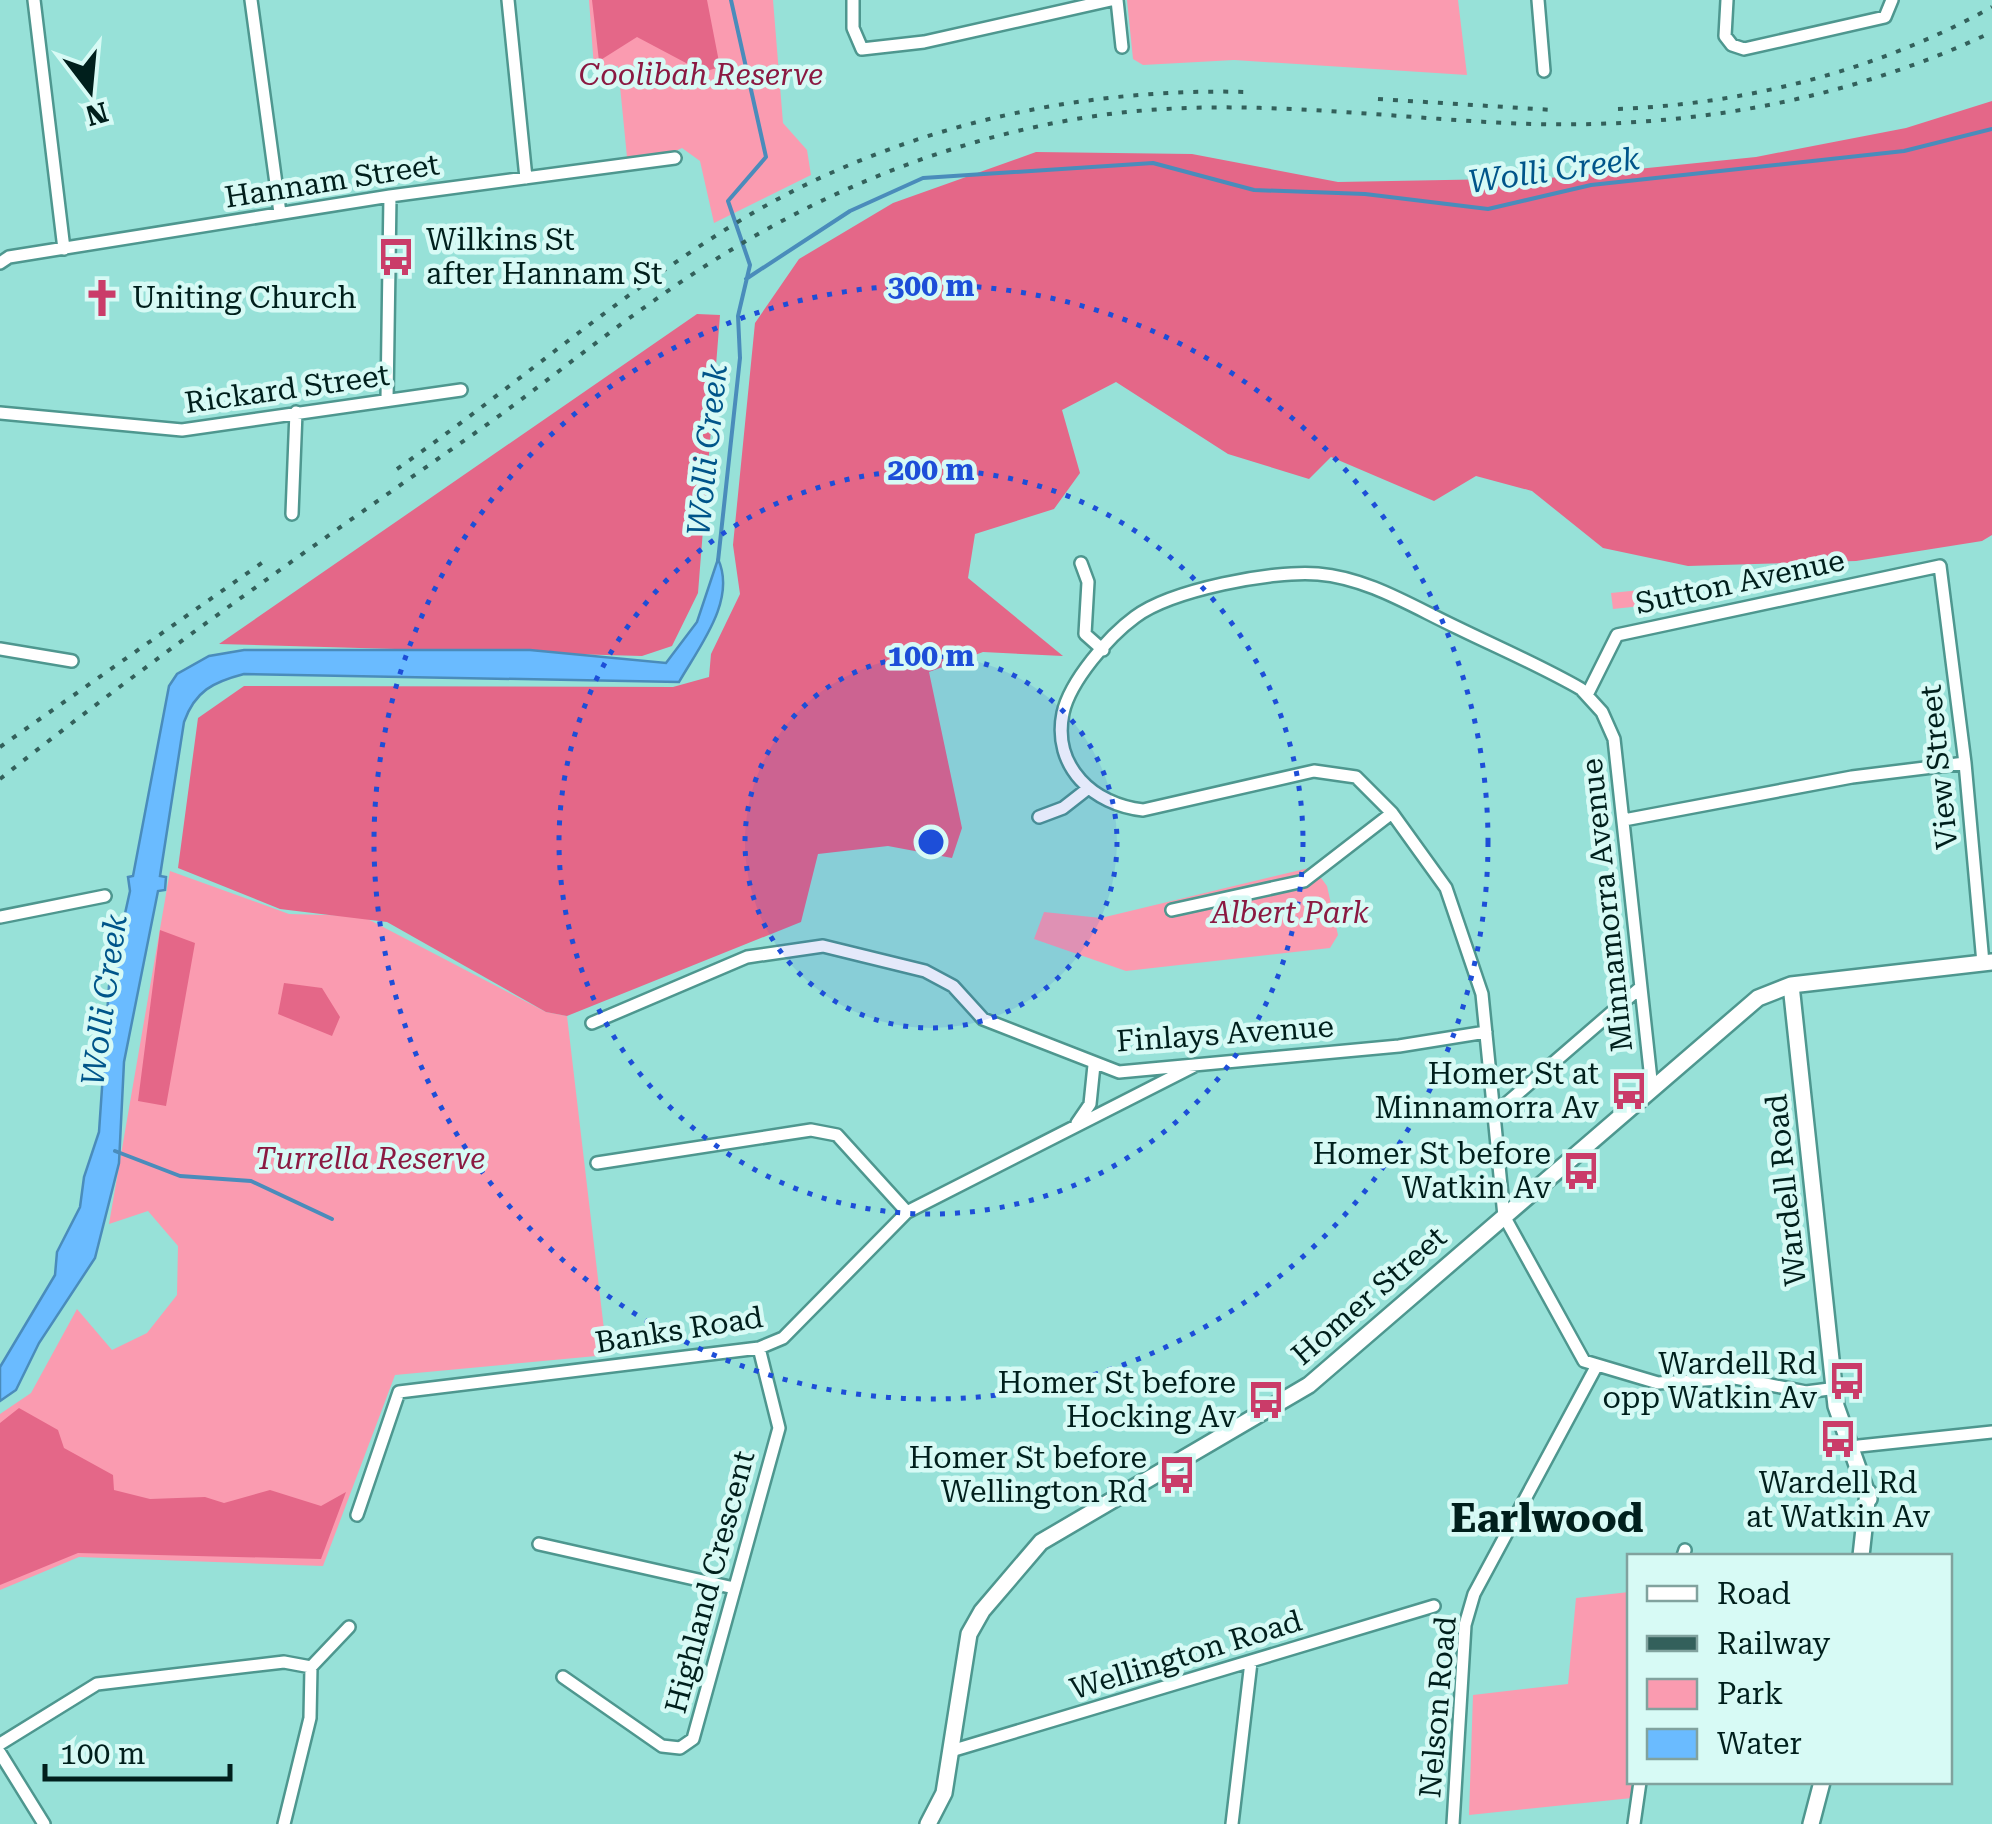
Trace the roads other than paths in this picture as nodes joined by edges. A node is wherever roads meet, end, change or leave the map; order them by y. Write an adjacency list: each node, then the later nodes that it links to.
1 (34, 0): 15 (street)
2 (251, 0): 14 (street)
3 (508, 0): 12 (street)
4 (853, 0): 5 (street)
5 (1114, 0): 9 (street)
6 (1538, 0): 10 (street)
7 (1727, 0): 8 (street)
8 (1892, 0)
9 (1122, 48)
10 (1544, 71)
11 (675, 158): 12 (street, Hannam Street)
12 (526, 178): 13 (street, Hannam Street)
13 (390, 196): 14 (street, Hannam Street); 18 (street)
14 (280, 213): 15 (street, Hannam Street)
15 (64, 249): 16 (street, Hannam Street)
16 (0, 263)
17 (460, 390): 18 (street, Rickard Street)
18 (386, 400): 19 (street, Rickard Street)
19 (296, 412): 20 (street, Rickard Street); 21 (street)
20 (0, 413)
21 (292, 514)
22 (1081, 564): 25 (street)
23 (1940, 566): 27 (street, Sutton Avenue); 28 (street, View Street)
24 (0, 649): 26 (street)
25 (1102, 650): 27 (street); 29 (street)
26 (72, 660)
27 (1587, 694): 32 (street, Minnamorra Avenue)
28 (1964, 763): 32 (street); 36 (street, View Street)
29 (1086, 790): 30 (street); 31 (street)
30 (1392, 813): 34 (street); 40 (street)
31 (1039, 817)
32 (1624, 820): 38 (street, Minnamorra Avenue)
33 (105, 896): 35 (street)
34 (1172, 910)
35 (0, 918)
36 (1987, 963): 37 (main road, Homer Street)
37 (1791, 985): 43 (main road, Homer Street); 51 (main road, Wardell Road)
38 (1641, 987): 43 (street, Minnamorra Avenue); 44 (street)
39 (592, 1024): 41 (street, Finlays Avenue)
40 (1486, 1032): 42 (street, Finlays Avenue); 44 (street)
41 (1094, 1065): 42 (street, Finlays Avenue); 45 (street)
42 (1194, 1066): 45 (street, Banks Road)
43 (1652, 1089): 48 (main road, Homer Street)
44 (1494, 1115): 48 (street)
45 (1074, 1126): 47 (street, Banks Road)
46 (597, 1163): 47 (street)
47 (907, 1212): 49 (street, Banks Road)
48 (1504, 1216): 50 (street); 65 (main road, Homer Street)
49 (758, 1348): 55 (street, Banks Road); 58 (street, Highland Crescent)
50 (1596, 1366): 51 (street); 73 (street, Nelson Road)
51 (1837, 1388): 53 (main road, Wardell Road); 54 (main road, Wardell Road)
52 (1992, 1432): 53 (street)
53 (1859, 1446): 54 (main road, Wardell Road)
54 (1869, 1499): 57 (main road, Wardell Road)
55 (357, 1515)
56 (539, 1544): 58 (street)
57 (1861, 1554)
58 (734, 1588): 63 (street, Highland Crescent)
59 (1434, 1606): 61 (street, Wellington Road)
60 (348, 1627): 62 (street)
61 (1251, 1662): 65 (street, Wellington Road); 72 (street)
62 (311, 1667): 64 (street); 70 (street)
63 (563, 1677)
64 (0, 1744)
65 (951, 1751): 71 (main road, Homer Street)
66 (0, 1754): 69 (street)
67 (1640, 1784): 74 (street)
68 (1822, 1784): 75 (main road)
69 (44, 1824)
70 (284, 1824)
71 (928, 1824)
72 (1232, 1824)
73 (1453, 1824)
74 (1634, 1824)
75 (1812, 1824)

